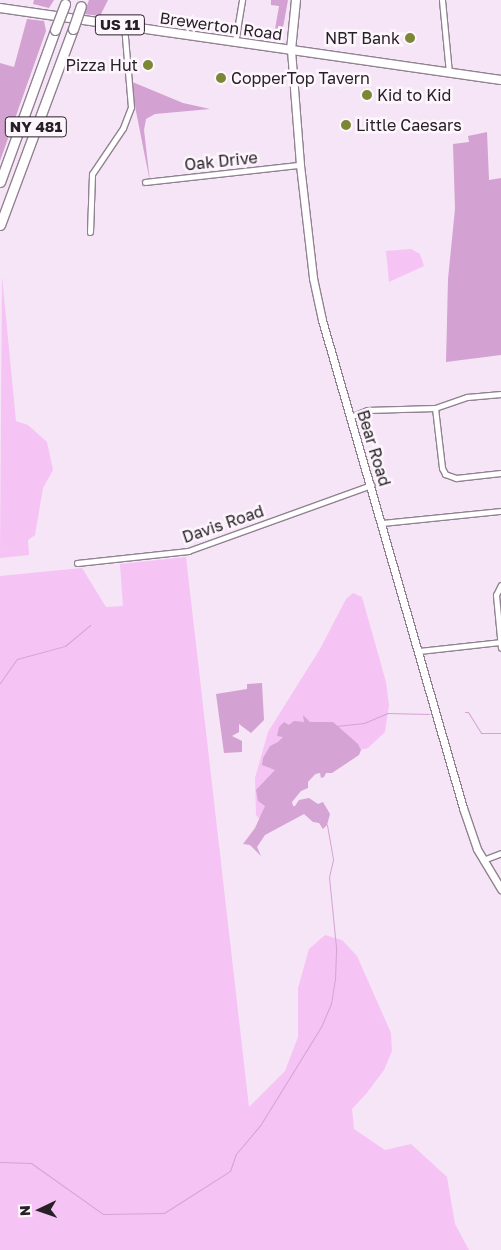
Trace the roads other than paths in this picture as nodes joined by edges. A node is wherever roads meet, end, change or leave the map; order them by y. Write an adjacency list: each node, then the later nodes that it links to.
1 (242, 0): 8 (street)
2 (296, 0): 9 (main road, Bear Road)
3 (442, 0): 10 (street)
4 (66, 1): 13 (highway, NY 481, bridge)
5 (82, 3): 15 (highway, NY 481, bridge)
6 (0, 8): 7 (main road, Brewerton Road / US 11)
7 (124, 26): 8 (main road, Brewerton Road / US 11); 16 (street)
8 (235, 42): 9 (main road, Brewerton Road / US 11)
9 (291, 50): 10 (main road, US 11); 12 (main road, Bear Road)
10 (450, 72): 11 (main road, US 11)
11 (501, 80)
12 (300, 165): 14 (street, Oak Drive); 19 (main road, Bear Road)
13 (0, 182)
14 (146, 182)
15 (0, 225)
16 (90, 232)
17 (501, 394): 18 (street)
18 (435, 408): 19 (street); 20 (street)
19 (350, 417): 21 (main road, Bear Road)
20 (501, 473)
21 (371, 485): 23 (main road, Bear Road); 24 (street, Davis Road)
22 (501, 511): 23 (street)
23 (382, 522): 28 (main road, Bear Road)
24 (78, 563)
25 (501, 585): 26 (street)
26 (500, 642): 27 (street); 28 (street)
27 (501, 648)
28 (419, 651): 30 (main road, Bear Road)
29 (501, 854): 30 (street)
30 (483, 860): 31 (main road, Bear Road)
31 (501, 889)

